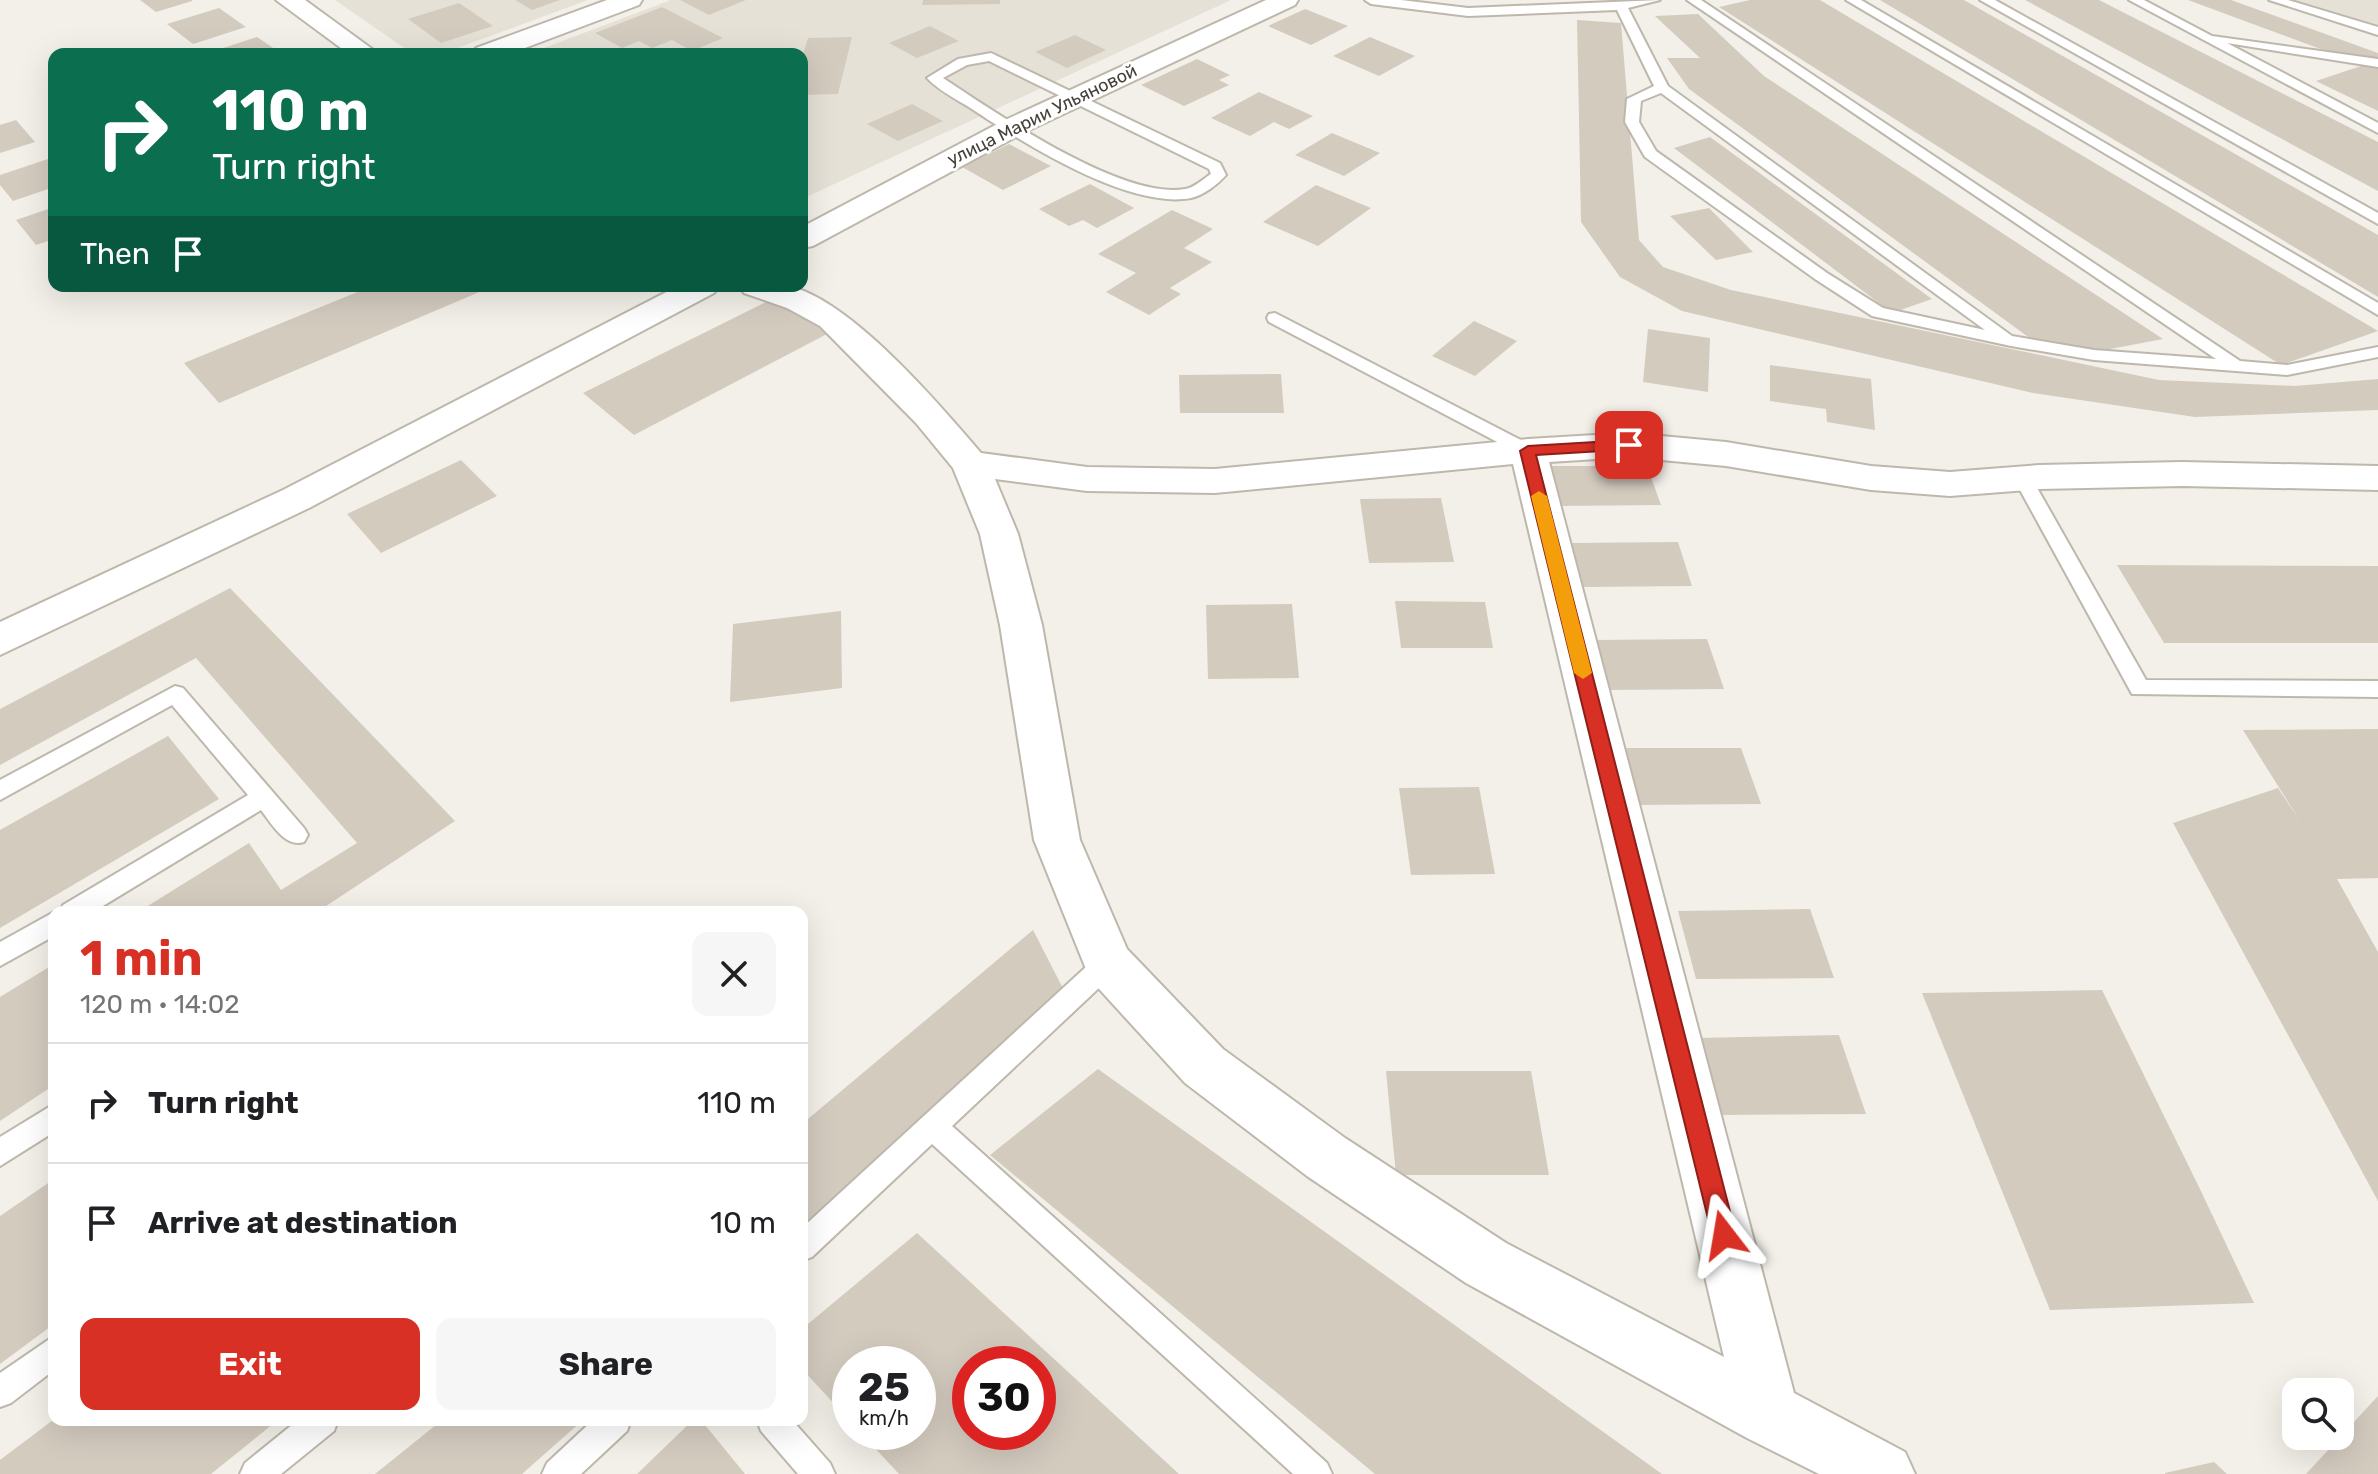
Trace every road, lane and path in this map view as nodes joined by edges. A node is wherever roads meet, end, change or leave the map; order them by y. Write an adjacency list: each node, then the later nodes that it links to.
1 (288, 0): 14 (street)
2 (630, 0): 15 (street)
3 (1286, 0): 18 (street, улица Марии Ульяновой)
4 (1371, 0): 11 (lane)
5 (1693, 0): 29 (lane)
6 (1852, 0): 25 (lane)
7 (1986, 0): 21 (lane)
8 (2135, 0): 13 (lane)
9 (2275, 0): 12 (lane)
10 (1647, 1): 11 (lane)
11 (1621, 6): 17 (lane)
12 (2378, 31)
13 (2200, 35): 16 (lane); 20 (lane)
14 (357, 48)
15 (501, 48)
16 (2378, 63)
17 (1662, 88): 27 (lane); 27 (lane)
18 (1075, 97): 19 (street, улица Марии Ульяновой); 19 (lane); 19 (lane)
19 (1013, 127): 22 (street, улица Марии Ульяновой)
20 (2378, 129)
21 (2378, 219)
22 (808, 236)
23 (692, 292): 34 (street)
24 (773, 292): 31 (street)
25 (2378, 310)
26 (1275, 318): 30 (lane)
27 (2011, 341): 29 (lane)
28 (2378, 352): 29 (lane)
29 (2234, 364)
30 (1528, 451): 31 (street); 33 (street); 49 (street)
31 (970, 464): 42 (street)
32 (2378, 478): 33 (street)
33 (2023, 479): 35 (lane)
34 (0, 640)
35 (2378, 689)
36 (0, 791): 37 (lane)
37 (264, 797): 38 (lane); 39 (lane)
38 (296, 835)
39 (82, 906)
40 (48, 927): 41 (lane)
41 (0, 955)
42 (1108, 963): 44 (lane); 49 (street)
43 (48, 1121): 45 (lane)
44 (932, 1126): 46 (lane); 56 (lane)
45 (0, 1153)
46 (808, 1241)
47 (48, 1356): 48 (lane)
48 (0, 1392)
49 (1769, 1416): 57 (street)
50 (316, 1426): 53 (lane)
51 (610, 1426): 54 (lane)
52 (777, 1426): 55 (lane)
53 (256, 1474)
54 (558, 1474)
55 (819, 1474)
56 (1316, 1474)
57 (1883, 1474)

